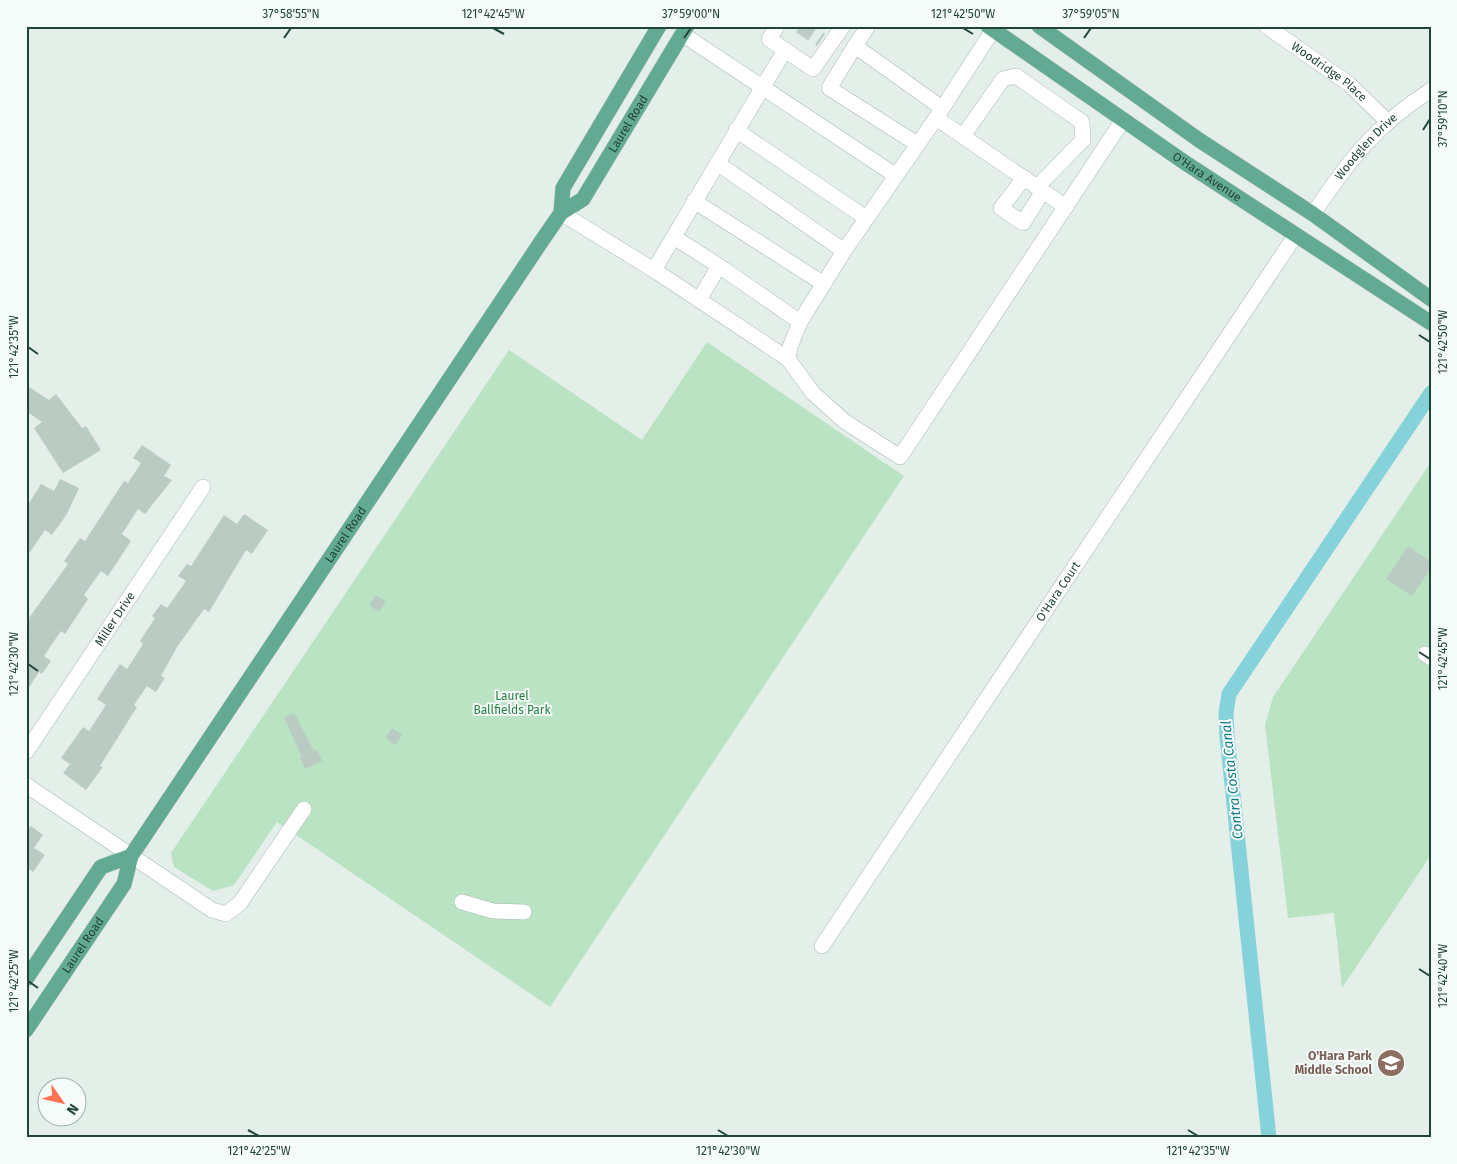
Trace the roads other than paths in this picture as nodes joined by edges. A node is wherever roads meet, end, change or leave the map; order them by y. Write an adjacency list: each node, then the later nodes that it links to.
1 (659, 26): 23 (main road, Laurel Road)
2 (777, 26): 9 (street)
3 (1039, 26): 24 (main road)
4 (1266, 26): 14 (street, Woodridge Place)
5 (842, 27): 8 (street); 9 (street)
6 (990, 28): 12 (street); 13 (main road, O'Hara Avenue)
7 (685, 30): 10 (street); 23 (main road, Laurel Road)
8 (860, 37): 12 (street); 17 (street)
9 (785, 50): 10 (street)
10 (762, 86): 15 (street); 19 (street)
11 (1431, 90): 14 (street, Woodglen Drive)
12 (939, 113): 16 (street); 17 (street)
13 (1123, 120): 22 (street); 26 (main road, O'Hara Avenue)
14 (1387, 121): 24 (street, Woodglen Drive)
15 (736, 130): 18 (street); 25 (street)
16 (962, 136): 20 (street); 20 (street)
17 (917, 144): 19 (street)
18 (716, 163): 21 (street); 28 (street)
19 (895, 175): 25 (street)
20 (1035, 185): 22 (street)
21 (694, 201): 27 (street); 31 (street)
22 (1066, 207): 36 (street)
23 (561, 213): 30 (street); 41 (main road, Laurel Road)
24 (1313, 214): 32 (main road)
25 (866, 218): 28 (street)
26 (1295, 236): 35 (main road, O'Hara Avenue); 44 (street, O'Hara Court)
27 (674, 237): 29 (street); 30 (street)
28 (844, 251): 31 (street)
29 (720, 266): 33 (street); 34 (street)
30 (657, 272): 33 (street)
31 (824, 284): 34 (street)
32 (1431, 299)
33 (699, 300): 36 (street)
34 (800, 322): 36 (street)
35 (1431, 322)
36 (788, 360)
37 (203, 487): 38 (street, Miller Drive)
38 (26, 752)
39 (26, 785): 41 (street)
40 (304, 809): 41 (street)
41 (131, 856): 45 (main road); 46 (main road, Laurel Road)
42 (462, 902): 43 (street)
43 (524, 912)
44 (822, 946)
45 (26, 979)
46 (26, 1030)

